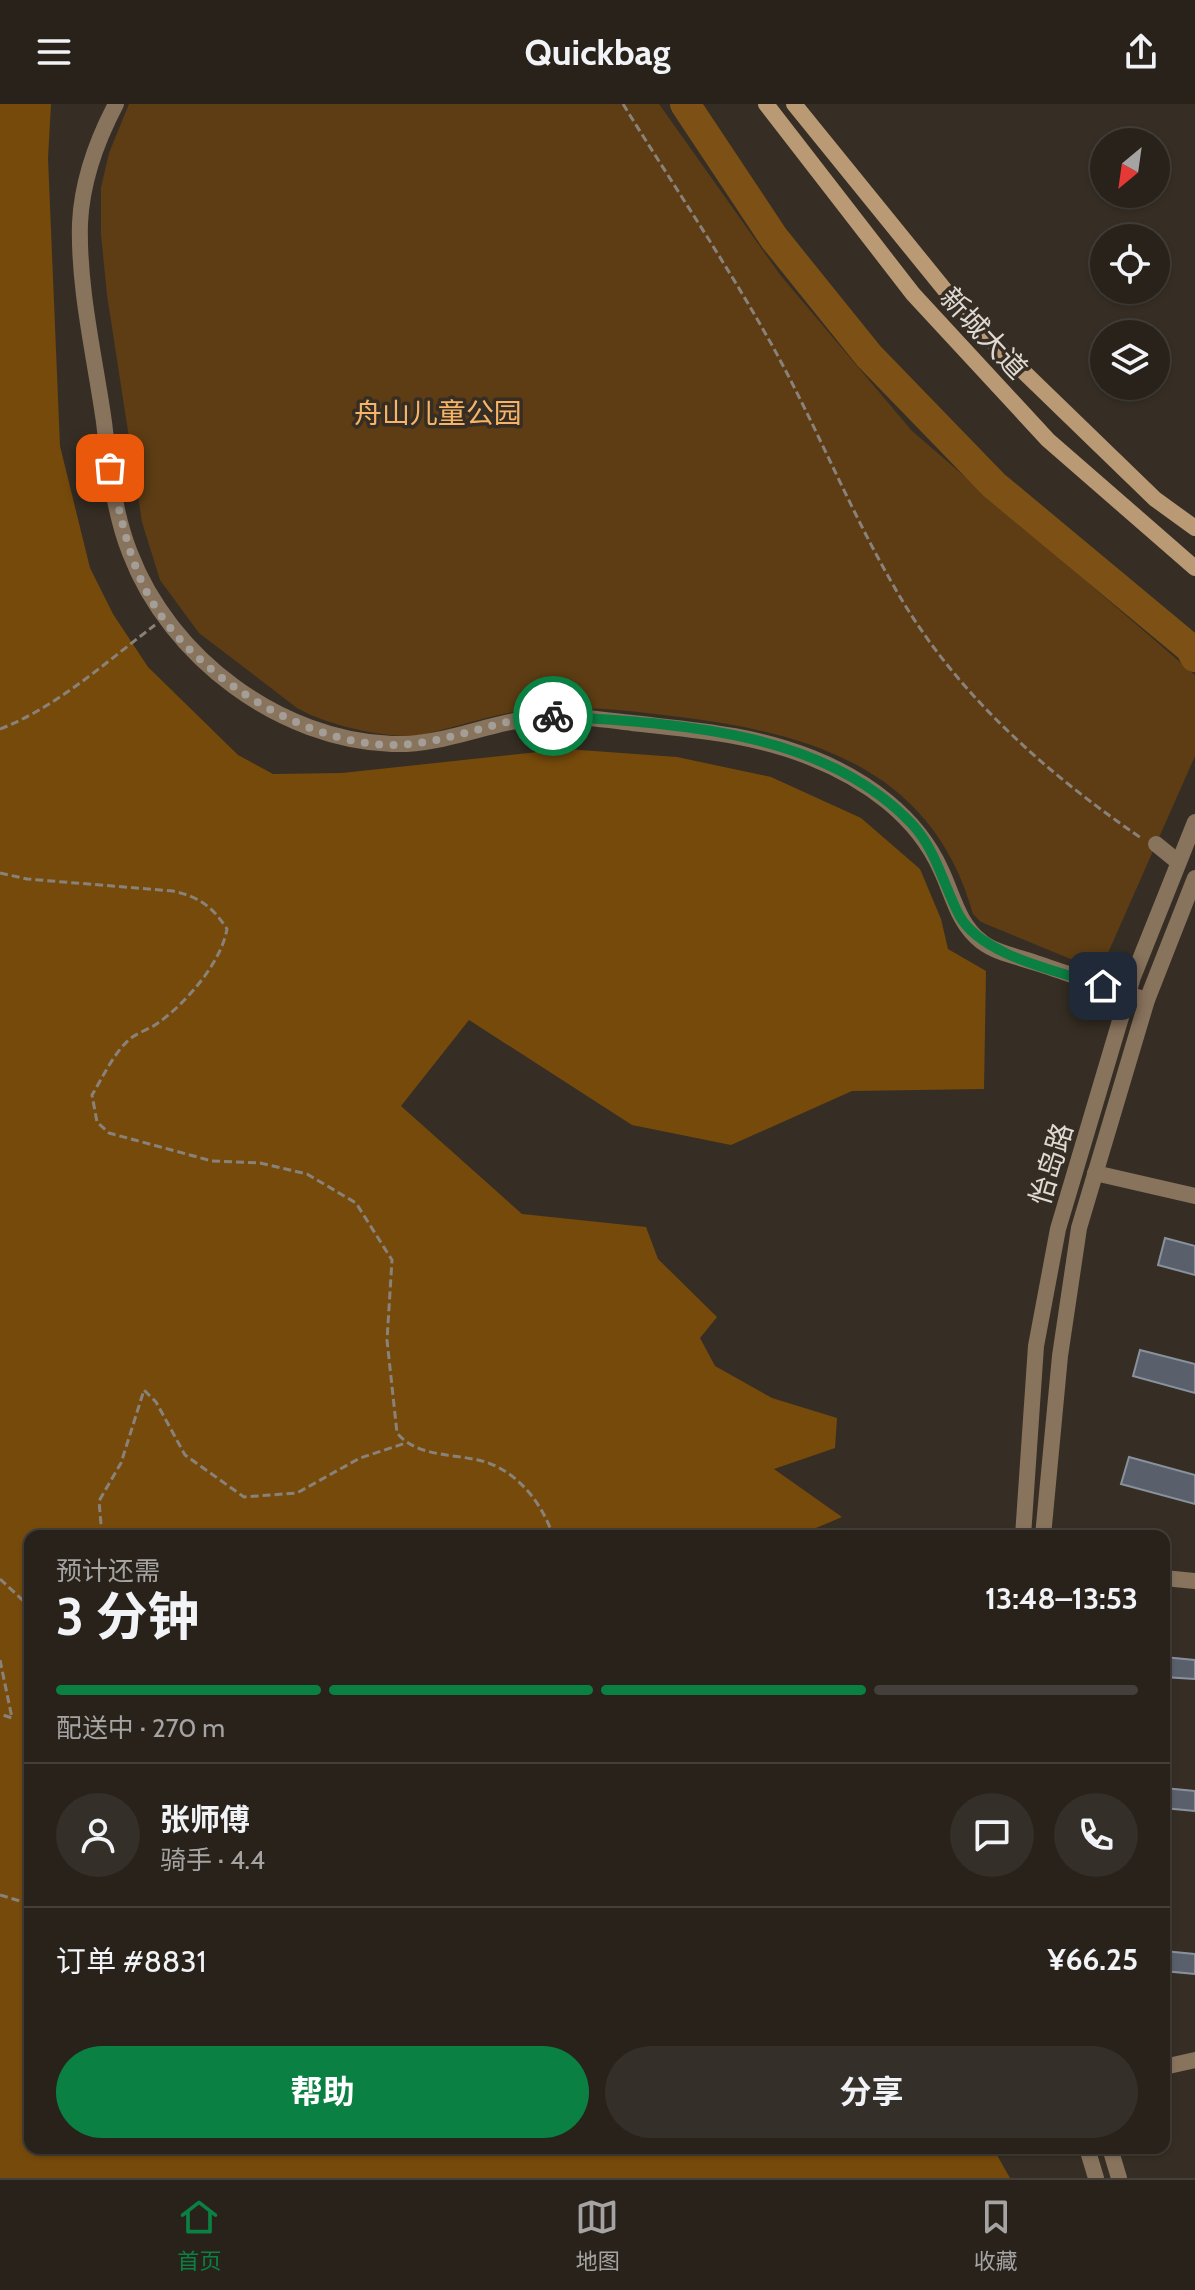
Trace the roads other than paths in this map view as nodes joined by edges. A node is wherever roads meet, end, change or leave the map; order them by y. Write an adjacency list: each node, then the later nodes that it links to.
1 (116, 104): 10 (street)
2 (766, 104): 5 (main road, 新城大道)
3 (794, 104): 4 (main road, 新城大道)
4 (1195, 528)
5 (1195, 568)
6 (1195, 822): 8 (street, 怡岛路)
7 (1156, 844): 8 (street)
8 (1178, 862): 10 (street, 怡岛路)
9 (1195, 878): 11 (street)
10 (1128, 994): 11 (street); 14 (street, 怡岛路)
11 (1147, 1000): 12 (street)
12 (1095, 1173): 13 (street); 15 (street)
13 (1195, 1196)
14 (1023, 1530)
15 (1044, 1530)
16 (1170, 1579): 17 (street)
17 (1195, 1581)
18 (1195, 2060): 19 (street)
19 (1170, 2066)
20 (1089, 2154): 22 (street)
21 (1112, 2154): 23 (street)
22 (1096, 2178)
23 (1119, 2178)

